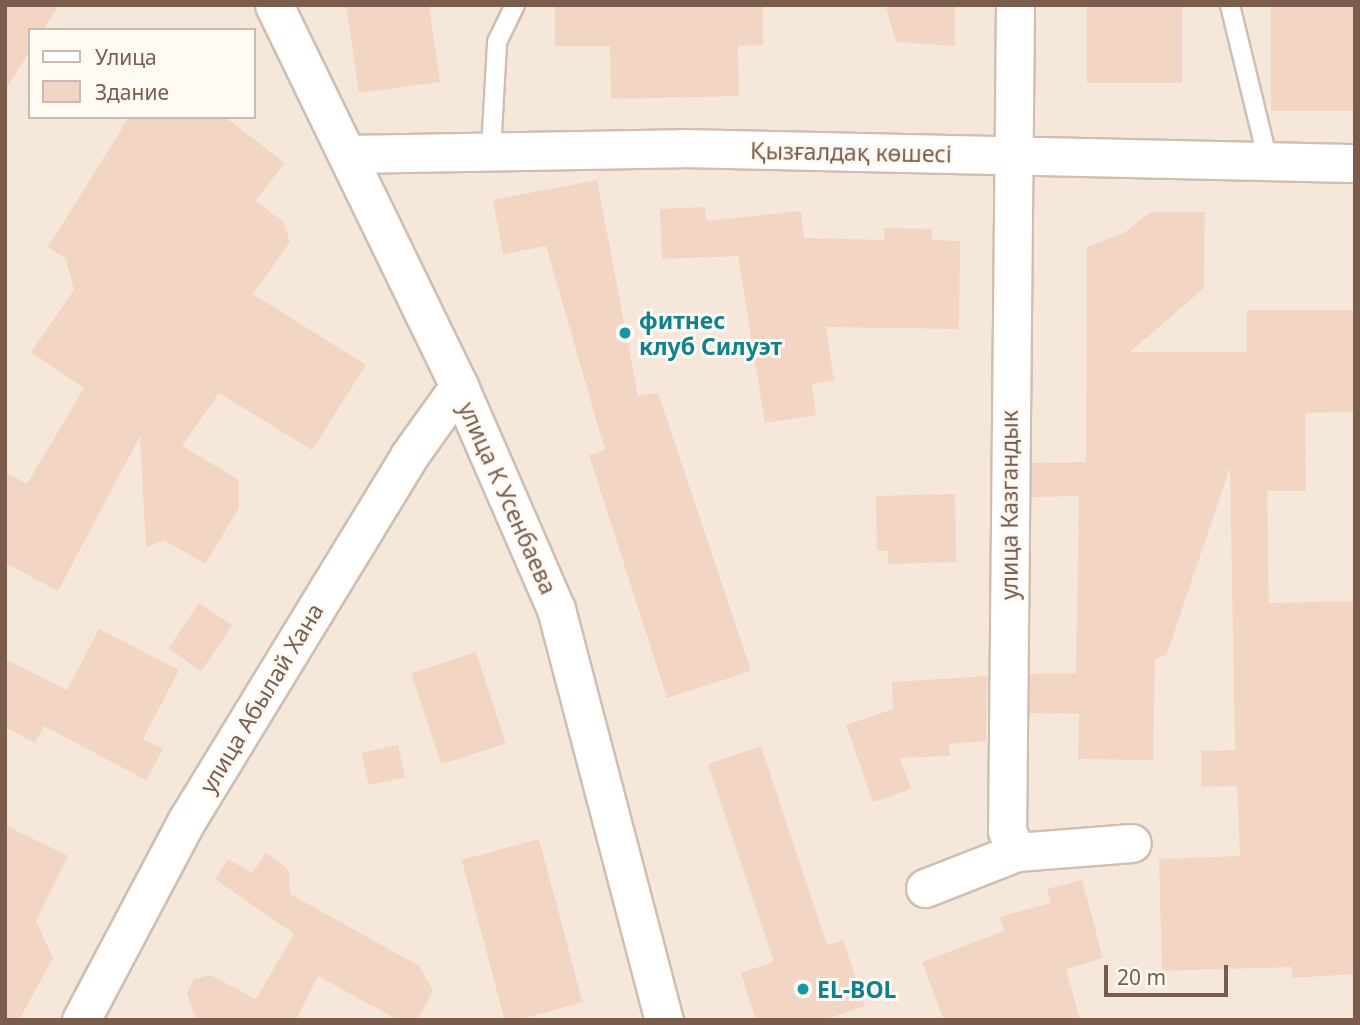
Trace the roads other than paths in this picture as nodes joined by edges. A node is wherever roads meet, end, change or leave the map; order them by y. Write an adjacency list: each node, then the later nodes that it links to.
1 (274, 5): 6 (street, улица К Усенбаева)
2 (515, 5): 5 (lane)
3 (1015, 5): 7 (street, улица Казгандык)
4 (1230, 5): 8 (lane)
5 (491, 151): 6 (street, Қызғалдақ көшесі); 7 (street, Қызғалдақ көшесі)
6 (348, 154): 10 (street, улица К Усенбаева)
7 (1011, 155): 8 (street, Қызғалдақ көшесі); 12 (street, улица Казгандык)
8 (1268, 161): 9 (street, Қызғалдақ көшесі)
9 (1355, 163)
10 (459, 386): 14 (street, улица Абылай Хана); 15 (street, улица К Усенбаева)
11 (1132, 843): 12 (street)
12 (1017, 852): 13 (street)
13 (925, 888)
14 (81, 1020)
15 (664, 1020)

